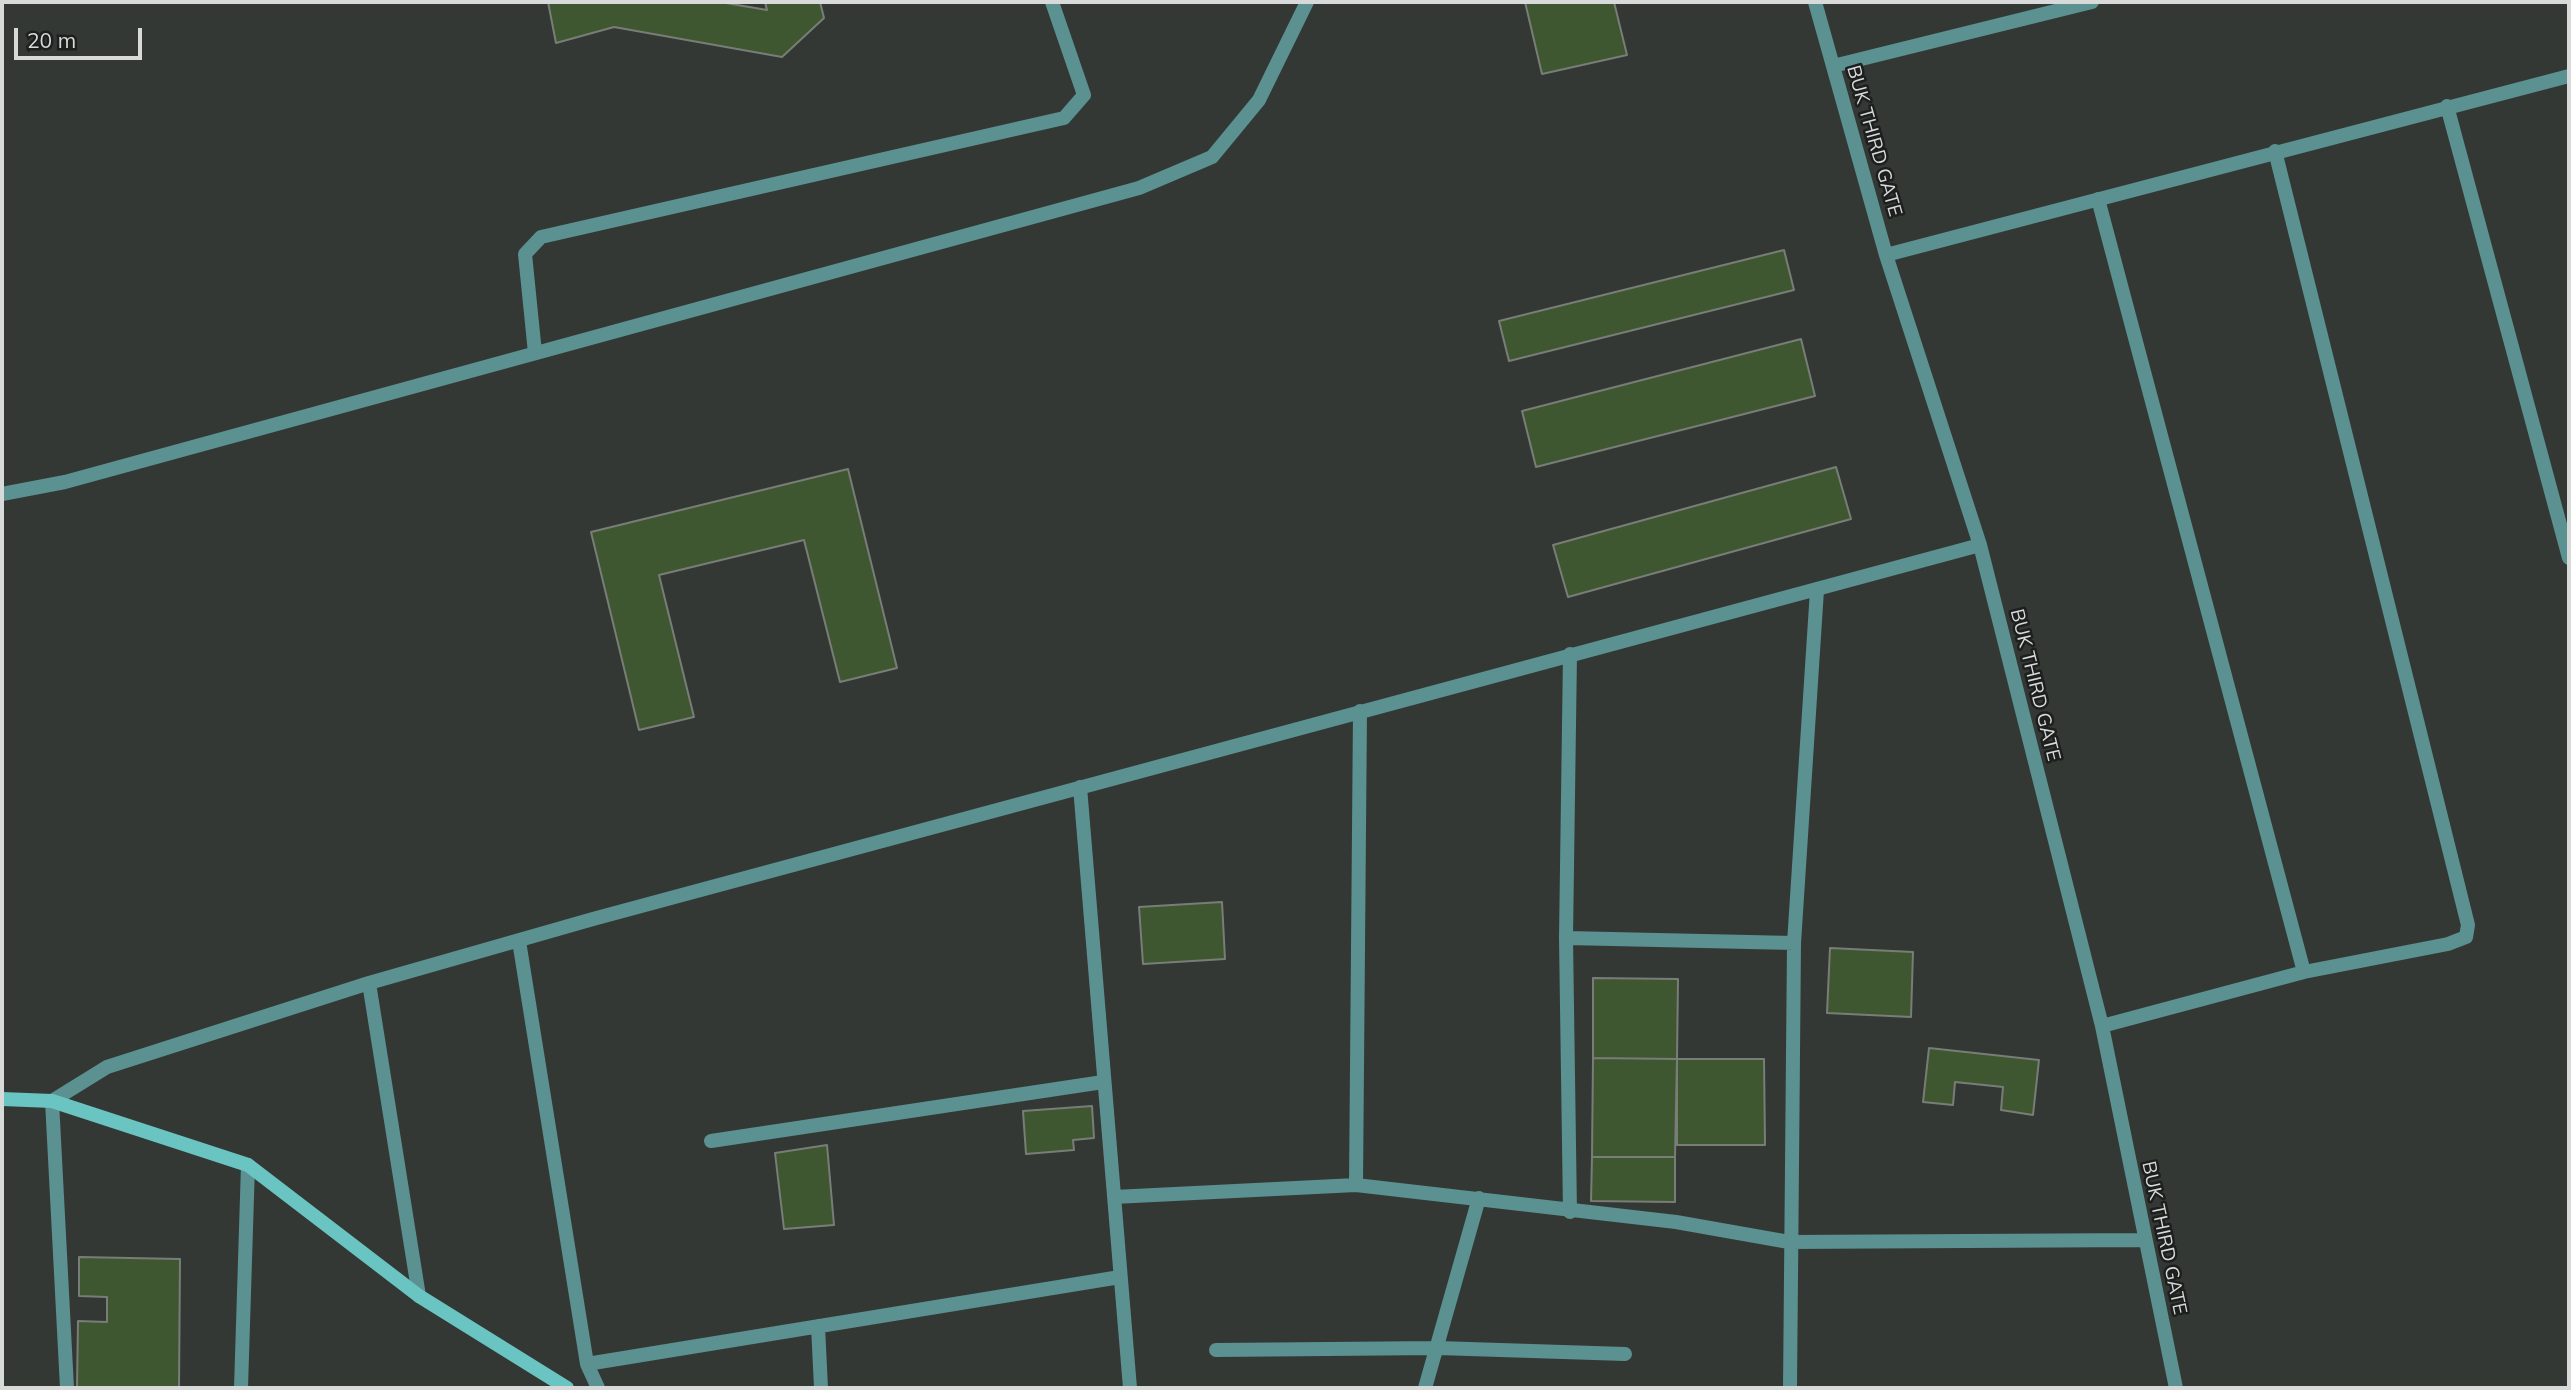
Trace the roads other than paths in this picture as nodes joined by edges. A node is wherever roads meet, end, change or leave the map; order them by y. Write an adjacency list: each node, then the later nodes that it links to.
1 (1052, 2): 11 (street)
2 (1307, 2): 11 (street)
3 (1815, 2): 5 (street, BUK THIRD GATE)
4 (2092, 2): 5 (street)
5 (1833, 66): 10 (street, BUK THIRD GATE)
6 (2569, 76): 7 (street)
7 (2447, 106): 8 (street); 14 (street)
8 (2275, 151): 9 (street); 22 (street)
9 (2098, 199): 10 (street); 22 (street)
10 (1886, 255): 13 (street, BUK THIRD GATE)
11 (535, 353): 12 (street)
12 (2, 494)
13 (1980, 545): 15 (street); 24 (street, BUK THIRD GATE)
14 (2569, 558)
15 (1817, 590): 16 (street); 21 (street)
16 (1570, 654): 17 (street); 19 (street)
17 (1360, 711): 18 (street); 30 (street)
18 (1080, 787): 20 (street); 25 (street)
19 (1566, 938): 21 (street); 33 (street)
20 (519, 941): 23 (street); 42 (street)
21 (1794, 943): 35 (street)
22 (2304, 972): 24 (street)
23 (369, 983): 27 (street); 37 (street)
24 (2102, 1026): 34 (street, BUK THIRD GATE)
25 (1103, 1082): 28 (street); 31 (street)
26 (2, 1099): 27 (street)
27 (52, 1101): 29 (street); 43 (street)
28 (711, 1141)
29 (248, 1165): 37 (street); 44 (street)
30 (1356, 1185): 31 (street); 32 (street)
31 (1114, 1197): 36 (street)
32 (1479, 1198): 33 (street); 39 (street)
33 (1570, 1212): 35 (street)
34 (2144, 1240): 35 (street); 51 (street, BUK THIRD GATE)
35 (1789, 1242): 50 (street)
36 (1120, 1277): 38 (street); 48 (street)
37 (419, 1296): 45 (street)
38 (818, 1326): 42 (street); 47 (street)
39 (1438, 1348): 40 (street); 41 (street); 49 (street)
40 (1216, 1350)
41 (1625, 1354)
42 (587, 1364): 46 (street)
43 (67, 1388)
44 (241, 1388)
45 (567, 1388)
46 (597, 1388)
47 (821, 1388)
48 (1130, 1388)
49 (1425, 1388)
50 (1790, 1388)
51 (2176, 1388)

